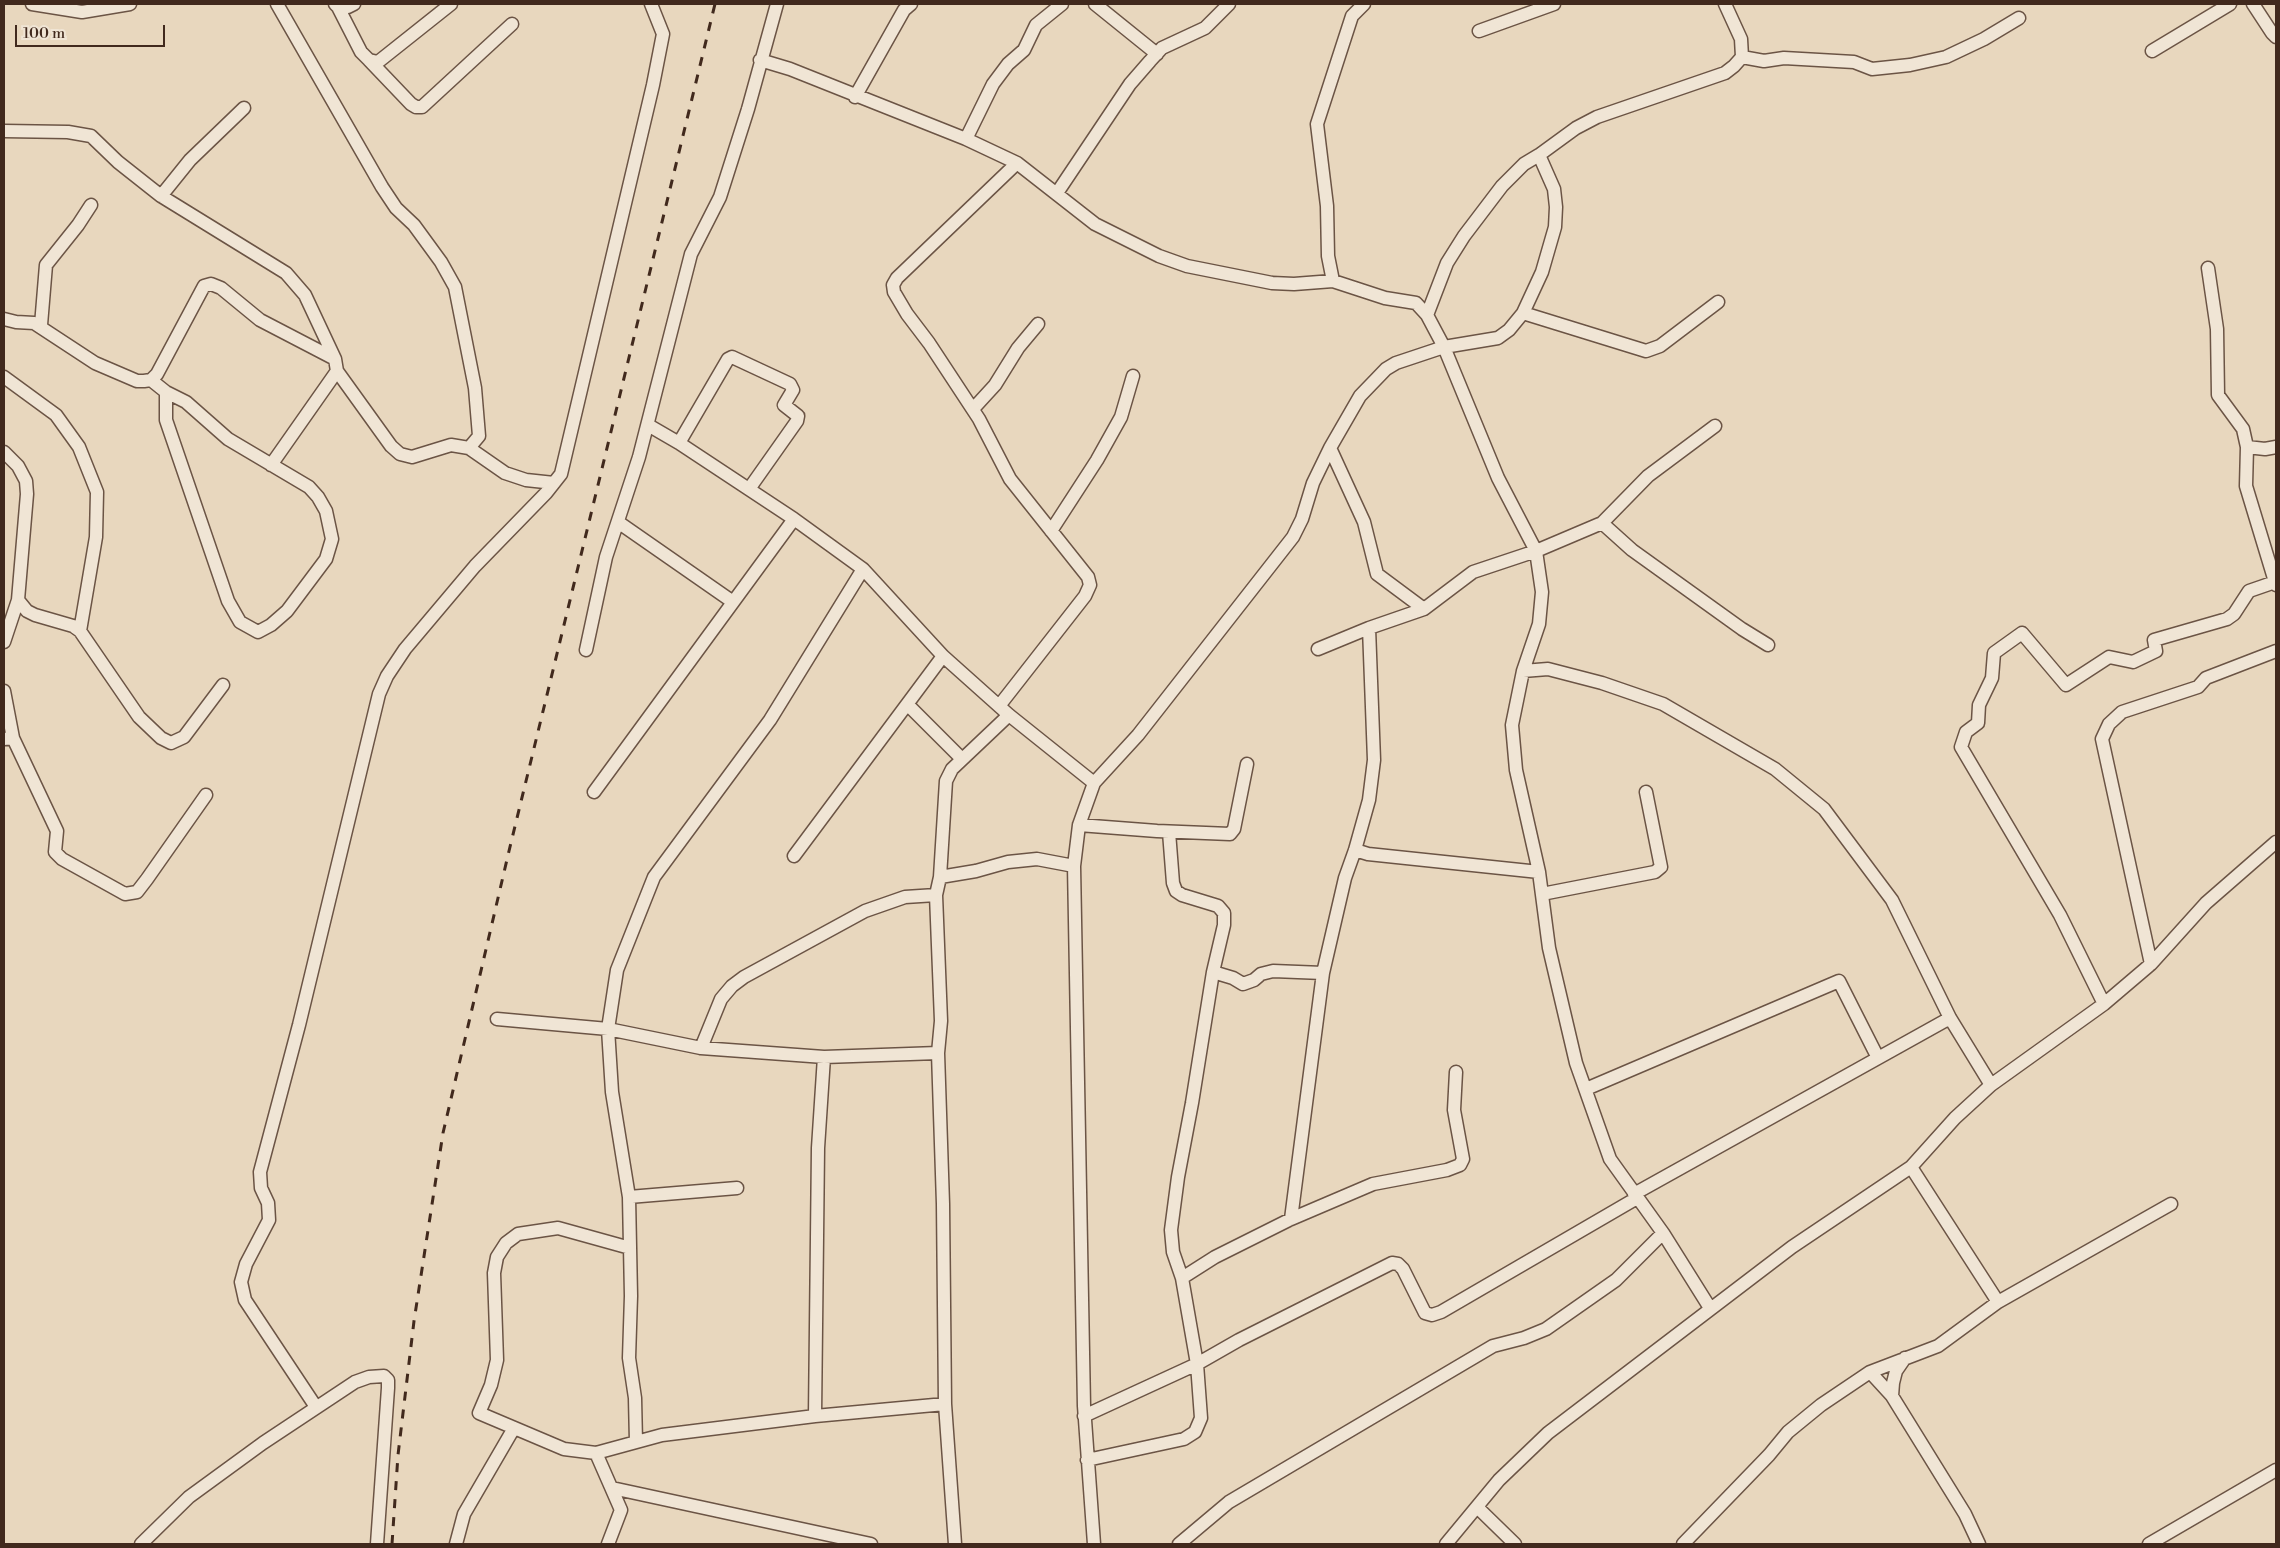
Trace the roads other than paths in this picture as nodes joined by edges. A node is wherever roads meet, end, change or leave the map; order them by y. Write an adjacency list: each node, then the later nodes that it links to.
1 (32, 4): 18 (street)
2 (130, 4): 18 (street)
3 (277, 4): 57 (street)
4 (354, 4): 17 (street)
5 (451, 4): 26 (street)
6 (651, 4): 61 (street)
7 (777, 4): 27 (street)
8 (911, 4): 28 (street)
9 (1062, 4): 31 (street)
10 (1094, 4): 24 (street)
11 (1229, 4): 24 (street)
12 (1364, 4): 38 (street)
13 (1554, 4): 21 (street)
14 (1725, 4): 25 (street)
15 (2230, 4): 23 (street)
16 (2253, 4): 22 (street)
17 (336, 5): 26 (street)
18 (56, 6)
19 (2019, 18): 25 (street)
20 (512, 24): 26 (street)
21 (1479, 31)
22 (2276, 37)
23 (2152, 51)
24 (1157, 54): 34 (street)
25 (1742, 57): 32 (street)
26 (369, 60)
27 (760, 60): 28 (street); 52 (street)
28 (855, 97): 31 (street)
29 (244, 108): 35 (street)
30 (4, 131): 35 (street)
31 (966, 139): 33 (street)
32 (1539, 155): 40 (street); 41 (street)
33 (1017, 163): 34 (street); 51 (street)
34 (1057, 193): 38 (street)
35 (161, 196): 46 (street)
36 (91, 205): 44 (street)
37 (2208, 268): 55 (street)
38 (1334, 281): 41 (street)
39 (1718, 302): 40 (street)
40 (1523, 313): 45 (street)
41 (1427, 315): 45 (street)
42 (4, 319): 44 (street)
43 (1038, 324): 51 (street)
44 (41, 326): 49 (street)
45 (1444, 347): 58 (street); 67 (street)
46 (336, 365): 49 (street); 57 (street); 60 (street)
47 (1133, 376): 66 (street)
48 (4, 377): 75 (street)
49 (151, 380): 50 (street)
50 (166, 392): 60 (street); 60 (street)
51 (973, 409): 66 (street)
52 (648, 425): 54 (street); 64 (street)
53 (1715, 426): 65 (street)
54 (679, 443): 62 (street); 62 (street)
55 (2247, 447): 56 (street); 69 (street)
56 (2276, 447)
57 (469, 448): 61 (street)
58 (1330, 448): 73 (street); 91 (street)
59 (4, 452): 70 (street)
60 (271, 464)
61 (554, 483): 135 (street)
62 (749, 489): 63 (street)
63 (794, 519): 68 (street); 71 (street)
64 (618, 522): 71 (street); 79 (street)
65 (1602, 523): 67 (street); 77 (street)
66 (1051, 531): 86 (street)
67 (1536, 551): 73 (street); 82 (street)
68 (863, 569): 81 (street); 111 (street)
69 (2276, 583): 108 (street)
70 (18, 600): 72 (street); 75 (street); 76 (street)
71 (734, 602): 92 (street)
72 (4, 604)
73 (1424, 609): 74 (street)
74 (1369, 628): 78 (street); 98 (street)
75 (80, 631): 83 (street)
76 (4, 642)
77 (1768, 645)
78 (1318, 649)
79 (586, 650)
80 (2276, 651): 105 (street)
81 (943, 656): 85 (street); 86 (street)
82 (1523, 670): 101 (street); 109 (street)
83 (223, 685)
84 (4, 691): 88 (street)
85 (908, 705): 89 (street); 99 (street)
86 (999, 706): 87 (street)
87 (1008, 715): 89 (street); 91 (street)
88 (8, 739): 94 (street)
89 (962, 759): 102 (street)
90 (1247, 764): 96 (street)
91 (1094, 783): 95 (street)
92 (594, 792)
93 (1646, 792): 103 (street)
94 (206, 795)
95 (1079, 825): 96 (street); 100 (street)
96 (1169, 832): 106 (street)
97 (2276, 842): 105 (street)
98 (1355, 850): 101 (street); 107 (street)
99 (794, 856)
100 (1074, 866): 102 (street); 137 (street)
101 (1539, 872): 103 (street)
102 (940, 877): 104 (street)
103 (1542, 894): 118 (street)
104 (936, 895): 112 (street); 113 (street)
105 (2152, 964): 108 (street)
106 (1213, 972): 107 (street); 127 (street)
107 (1323, 973): 124 (street)
108 (2104, 1004): 117 (street)
109 (1950, 1018): 115 (street); 117 (street)
110 (497, 1020): 111 (street)
111 (608, 1029): 112 (street); 122 (street)
112 (701, 1048): 114 (street)
113 (938, 1053): 114 (street); 134 (street)
114 (824, 1057): 136 (street)
115 (1878, 1058): 118 (street); 121 (street)
116 (1456, 1072): 124 (street)
117 (1991, 1085): 119 (street)
118 (1586, 1089): 121 (street)
119 (1911, 1167): 128 (street); 129 (street)
120 (737, 1188): 122 (street)
121 (1636, 1196): 125 (street); 131 (street)
122 (629, 1198): 126 (street)
123 (2171, 1204): 128 (street)
124 (1291, 1219): 127 (street)
125 (1663, 1233): 129 (street); 152 (street)
126 (630, 1248): 138 (street); 139 (street)
127 (1182, 1278): 131 (street)
128 (1998, 1302): 130 (street)
129 (1710, 1308): 144 (street)
130 (1905, 1358): 132 (street); 133 (street)
131 (1197, 1364): 137 (street); 141 (street)
132 (1870, 1372): 133 (street); 155 (street)
133 (1892, 1396): 156 (street)
134 (945, 1404): 136 (street); 150 (street)
135 (316, 1407): 145 (street); 146 (street)
136 (815, 1416): 139 (street)
137 (1084, 1416): 141 (street)
138 (514, 1428): 140 (street); 147 (street)
139 (636, 1442): 140 (street)
140 (596, 1453): 143 (street)
141 (1087, 1460): 151 (street)
142 (2276, 1470): 157 (street)
143 (612, 1488): 148 (street); 149 (street)
144 (1477, 1507): 153 (street); 154 (street)
145 (141, 1544)
146 (377, 1544)
147 (456, 1544)
148 (608, 1544)
149 (872, 1544)
150 (955, 1544)
151 (1094, 1544)
152 (1179, 1544)
153 (1446, 1544)
154 (1515, 1544)
155 (1683, 1544)
156 (1979, 1544)
157 (2149, 1544)

